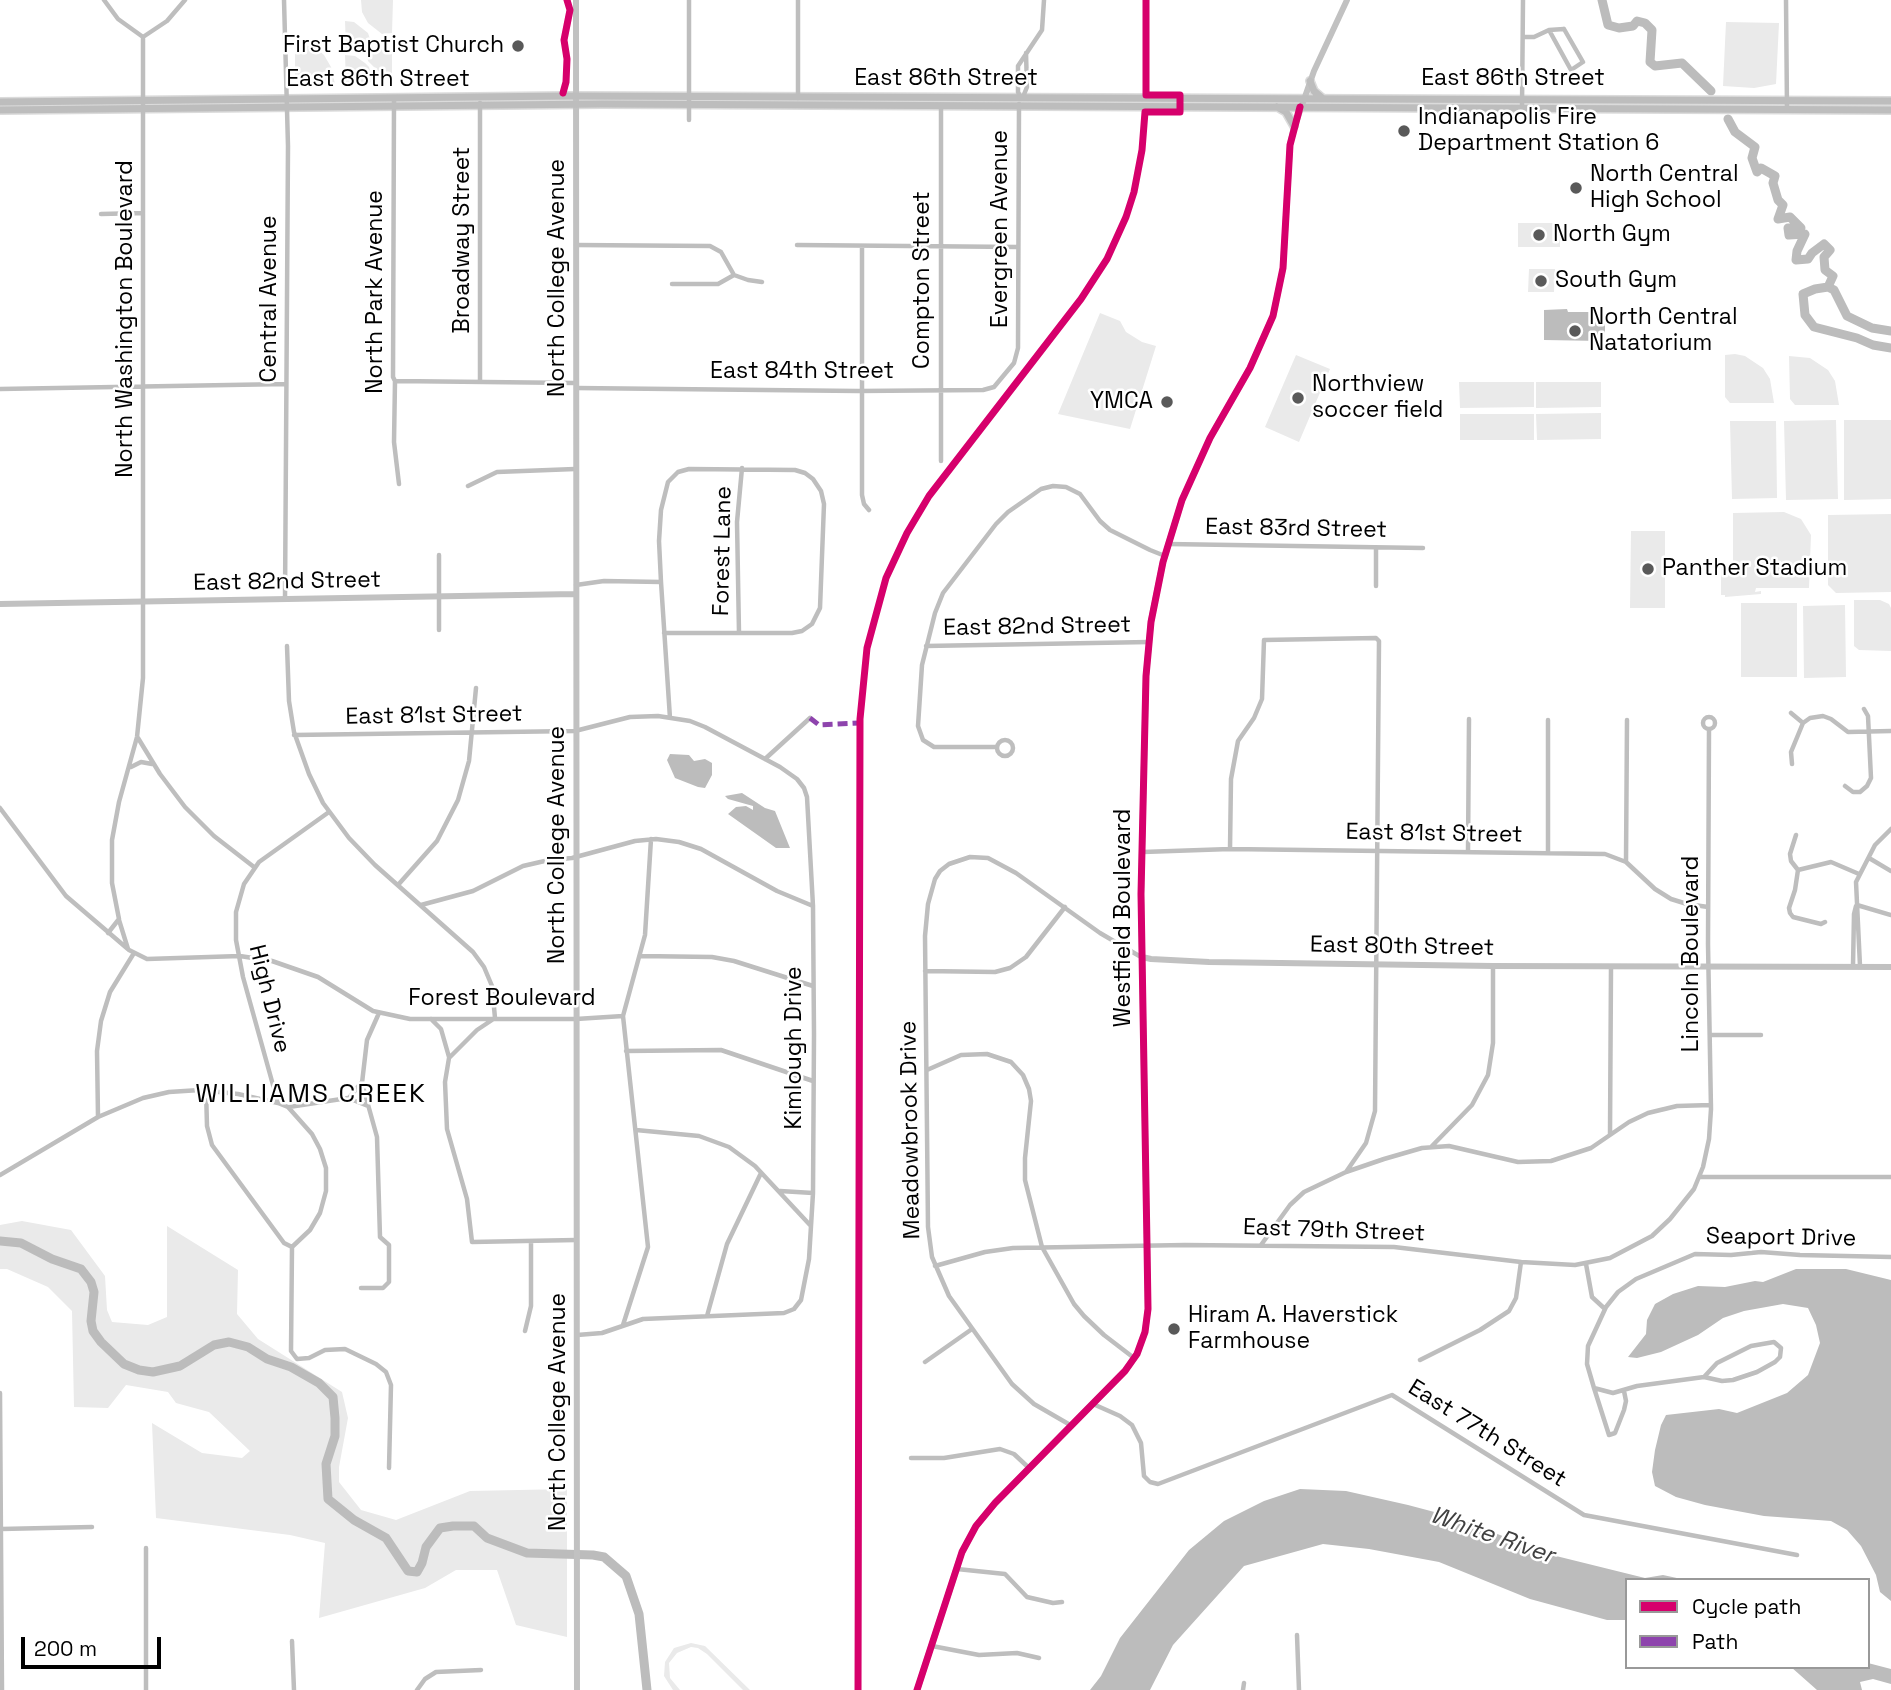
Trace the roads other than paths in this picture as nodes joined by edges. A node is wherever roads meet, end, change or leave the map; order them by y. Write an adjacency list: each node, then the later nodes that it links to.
1 (104, 0): 12 (street)
2 (185, 0): 12 (street)
3 (284, 0): 28 (street, Central Avenue)
4 (576, 0): 18 (street, North College Avenue)
5 (689, 0): 19 (street)
6 (797, 0): 23 (street)
7 (1044, 0): 14 (street, Evergreen Avenue)
8 (1347, 0): 15 (street, Westfield Boulevard)
9 (1523, 0): 13 (street)
10 (1786, 0): 29 (street)
11 (1549, 30): 11 (street); 13 (street)
12 (143, 37): 30 (street, North Washington Boulevard)
13 (1523, 37): 27 (street)
14 (1026, 53): 26 (street, Evergreen Avenue); 26 (street, Evergreen Avenue)
15 (1310, 81): 16 (street, Westfield Boulevard); 17 (main road)
16 (1303, 99): 17 (main road, East 86th Street); 26 (main road, East 86th Street); 32 (street, Westfield Boulevard)
17 (1322, 99): 27 (main road, East 86th Street)
18 (576, 100): 19 (main road, East 86th Street); 22 (main road, East 86th Street); 39 (street, North College Avenue)
19 (689, 101): 23 (main road, East 86th Street); 35 (street)
20 (1891, 101): 29 (main road, East 86th Street)
21 (0, 102): 30 (main road, East 86th Street)
22 (480, 102): 25 (main road, East 86th Street); 49 (street, Broadway Street)
23 (798, 102): 24 (main road, East 86th Street)
24 (941, 102): 26 (main road, East 86th Street); 42 (street, Compton Street)
25 (394, 103): 28 (main road, East 86th Street); 48 (street, North Park Avenue)
26 (1020, 103): 31 (main road, East 86th Street); 43 (street, Evergreen Avenue)
27 (1522, 103): 29 (main road, East 86th Street); 32 (main road, East 86th Street)
28 (288, 104): 30 (main road, East 86th Street); 50 (street, Central Avenue)
29 (1787, 104): 34 (main road, East 86th Street)
30 (143, 105): 33 (main road, East 86th Street); 37 (street, North Washington Boulevard)
31 (1276, 107): 32 (main road, East 86th Street); 36 (main road)
32 (1300, 107): 36 (street, Westfield Boulevard)
33 (0, 110)
34 (1891, 110)
35 (689, 120)
36 (1294, 127): 62 (street, Westfield Boulevard)
37 (143, 213): 38 (street); 52 (street, North Washington Boulevard)
38 (101, 214)
39 (576, 245): 44 (street); 51 (street, North College Avenue)
40 (797, 246): 41 (street)
41 (862, 247): 42 (street); 55 (street)
42 (940, 247): 43 (street); 54 (street, Compton Street)
43 (1018, 247): 47 (street, Evergreen Avenue)
44 (734, 275): 45 (street); 46 (street)
45 (762, 282)
46 (672, 284)
47 (1016, 360): 54 (street, East 84th Street)
48 (395, 381): 49 (street, East 84th Street); 59 (street, North Park Avenue)
49 (480, 382): 51 (street, East 84th Street)
50 (286, 384): 52 (street); 72 (street, Central Avenue)
51 (575, 385): 55 (street, East 84th Street); 58 (street, North College Avenue)
52 (143, 386): 53 (street); 73 (street, North Washington Boulevard)
53 (0, 388)
54 (940, 389): 55 (street, East 84th Street); 56 (street, Compton Street)
55 (862, 390): 61 (street)
56 (941, 461)
57 (742, 468): 67 (street); 77 (street, Forest Lane); 77 (street)
58 (575, 469): 60 (street); 68 (street, North College Avenue)
59 (399, 484)
60 (468, 486)
61 (869, 510)
62 (1168, 544): 63 (street, East 83rd Street); 66 (street, Westfield Boulevard)
63 (1376, 548): 64 (street, East 83rd Street); 69 (street)
64 (1423, 548)
65 (439, 555): 71 (street)
66 (1165, 556): 78 (street, Westfield Boulevard); 80 (street)
67 (661, 582): 68 (street); 76 (street)
68 (575, 585): 70 (street, North College Avenue)
69 (1376, 586)
70 (575, 594): 71 (street, East 82nd Street); 91 (street, North College Avenue)
71 (439, 596): 72 (street, East 82nd Street); 75 (street)
72 (285, 599): 73 (street, East 82nd Street)
73 (143, 602): 74 (street, East 82nd Street); 96 (street, North Washington Boulevard)
74 (0, 604)
75 (439, 630)
76 (664, 633): 77 (street); 84 (street)
77 (740, 633)
78 (1149, 642): 80 (street, East 82nd Street); 111 (street, Westfield Boulevard)
79 (287, 646): 95 (street)
80 (926, 646): 97 (street)
81 (476, 688): 93 (street)
82 (1864, 709): 94 (street)
83 (1791, 713): 89 (street)
84 (670, 718): 91 (street, East 81st Street); 98 (street, East 81st Street)
85 (810, 718): 98 (street)
86 (1469, 719): 112 (street)
87 (1548, 720): 113 (street)
88 (1627, 720): 116 (street)
89 (1803, 723): 94 (street); 100 (street)
90 (1709, 729): 127 (street, Lincoln Boulevard)
91 (575, 731): 93 (street, East 81st Street); 114 (street, North College Avenue)
92 (1891, 731): 94 (street)
93 (472, 732): 95 (street, East 81st Street); 122 (street)
94 (1869, 732): 102 (street)
95 (294, 735): 105 (street)
96 (137, 737): 99 (street); 101 (street, North Washington Boulevard)
97 (997, 747)
98 (765, 758): 103 (street, East 81st Street)
99 (153, 764): 101 (street); 117 (street)
100 (1792, 764)
101 (130, 767): 129 (street, North Washington Boulevard)
102 (1845, 786)
103 (804, 788): 125 (street, Kimlough Drive)
104 (0, 808): 131 (street, Forest Boulevard)
105 (328, 812): 117 (street, High Drive); 122 (street)
106 (1891, 829): 115 (street)
107 (1796, 835): 119 (street)
108 (650, 839): 114 (street); 125 (street); 134 (street)
109 (1230, 849): 110 (street, East 81st Street); 110 (street); 111 (street, East 81st Street)
110 (1377, 851): 112 (street, East 81st Street); 136 (street)
111 (1143, 852): 135 (street, Westfield Boulevard)
112 (1468, 852): 113 (street, East 81st Street)
113 (1548, 853): 116 (street, East 81st Street)
114 (576, 856): 123 (street); 147 (street, North College Avenue)
115 (1869, 858): 120 (street); 121 (street)
116 (1626, 862): 127 (street, East 81st Street)
117 (254, 867): 133 (street, High Drive)
118 (944, 867): 126 (street, East 80th Street); 142 (street, Meadowbrook Drive)
119 (1798, 870): 121 (street); 130 (street)
120 (1891, 871)
121 (1859, 874): 124 (street)
122 (398, 885): 123 (street)
123 (421, 905): 146 (street)
124 (1856, 905): 128 (street); 138 (street)
125 (813, 906): 143 (street, Kimlough Drive)
126 (1065, 907): 135 (street, East 80th Street); 142 (street)
127 (1708, 907): 141 (street, Lincoln Boulevard)
128 (1891, 915)
129 (119, 919): 131 (street); 132 (street, North Washington Boulevard)
130 (1825, 922)
131 (108, 933): 132 (street, Forest Boulevard)
132 (131, 951): 133 (street, Forest Boulevard); 162 (street)
133 (240, 956): 144 (street, Forest Boulevard); 158 (street, High Drive)
134 (640, 956): 143 (street); 145 (street)
135 (1142, 957): 136 (street, East 80th Street); 176 (street, Westfield Boulevard)
136 (1376, 964): 137 (street, East 80th Street); 166 (street)
137 (1493, 966): 139 (street, East 80th Street); 165 (street)
138 (1857, 966): 140 (street, East 80th Street); 141 (street, East 80th Street)
139 (1611, 967): 141 (street, East 80th Street); 164 (street)
140 (1891, 967)
141 (1708, 968): 149 (street, Lincoln Boulevard)
142 (925, 971): 153 (street, Meadowbrook Drive)
143 (813, 986): 154 (street, Kimlough Drive)
144 (379, 1013): 148 (street, Forest Boulevard); 155 (street)
145 (623, 1016): 147 (street, Forest Boulevard); 151 (street)
146 (495, 1018): 147 (street, Forest Boulevard); 148 (street, Forest Boulevard); 152 (street)
147 (576, 1018): 174 (street, North College Avenue)
148 (431, 1020): 152 (street)
149 (1710, 1035): 150 (street); 159 (street, Lincoln Boulevard)
150 (1760, 1035)
151 (626, 1051): 154 (street); 163 (street)
152 (449, 1058): 175 (street)
153 (927, 1070): 179 (street); 183 (street, Meadowbrook Drive)
154 (813, 1081): 172 (street, Kimlough Drive)
155 (362, 1083): 157 (street); 160 (street)
156 (206, 1090): 158 (street); 162 (street); 178 (street)
157 (348, 1098): 160 (street); 161 (street)
158 (278, 1103): 161 (street)
159 (1711, 1105): 164 (street); 169 (street, Lincoln Boulevard)
160 (368, 1106): 184 (street)
161 (288, 1107): 178 (street)
162 (98, 1117): 168 (street)
163 (636, 1130): 167 (street); 187 (street)
164 (1610, 1135): 165 (street)
165 (1431, 1147): 166 (street)
166 (1346, 1172): 177 (street)
167 (761, 1173): 171 (street); 186 (street)
168 (0, 1175)
169 (1700, 1177): 170 (street); 182 (street, East 79th Street)
170 (1891, 1177)
171 (779, 1191): 172 (street); 173 (street)
172 (813, 1193): 173 (street, Kimlough Drive)
173 (811, 1226): 186 (street, Kimlough Drive)
174 (576, 1240): 175 (street); 190 (street, North College Avenue)
175 (531, 1241): 189 (street)
176 (1147, 1245): 177 (street, East 79th Street); 179 (street, East 79th Street); 191 (street, Westfield Boulevard)
177 (1260, 1245): 181 (street, East 79th Street)
178 (292, 1247): 201 (street)
179 (1042, 1247): 183 (street, East 79th Street); 191 (street)
180 (1891, 1257): 185 (street, Seaport Drive)
181 (1521, 1262): 182 (street, East 79th Street); 192 (street)
182 (1587, 1264): 185 (street)
183 (935, 1266): 188 (street, Meadowbrook Drive)
184 (361, 1288)
185 (1605, 1309): 195 (street, Seaport Drive)
186 (707, 1317): 187 (street)
187 (623, 1325): 190 (street)
188 (972, 1329): 193 (street); 199 (street, Meadowbrook Drive)
189 (525, 1331)
190 (576, 1335): 219 (street, North College Avenue)
191 (1134, 1358): 198 (street, Westfield Boulevard)
192 (1420, 1360)
193 (925, 1362)
194 (1704, 1377): 194 (street); 196 (street)
195 (1594, 1388): 196 (street); 196 (street, Seaport Drive)
196 (1624, 1391)
197 (0, 1393): 204 (street)
198 (1093, 1404): 199 (street, Westfield Boulevard); 206 (street, East 77th Street)
199 (1072, 1426): 202 (street, Westfield Boulevard)
200 (911, 1458): 202 (street)
201 (389, 1468)
202 (1029, 1468): 207 (street, Westfield Boulevard)
203 (92, 1528): 204 (street)
204 (1, 1529): 215 (street)
205 (146, 1548): 216 (street)
206 (1797, 1555)
207 (957, 1569): 208 (street); 211 (street, Westfield Boulevard)
208 (1062, 1602)
209 (1297, 1635): 222 (street)
210 (292, 1641): 217 (street)
211 (932, 1646): 212 (street); 220 (street, Westfield Boulevard)
212 (1040, 1658)
213 (481, 1670): 218 (street)
214 (1244, 1683): 221 (street)
215 (2, 1690)
216 (146, 1690)
217 (294, 1690)
218 (417, 1690)
219 (577, 1690)
220 (917, 1690)
221 (1243, 1690)
222 (1299, 1690)

